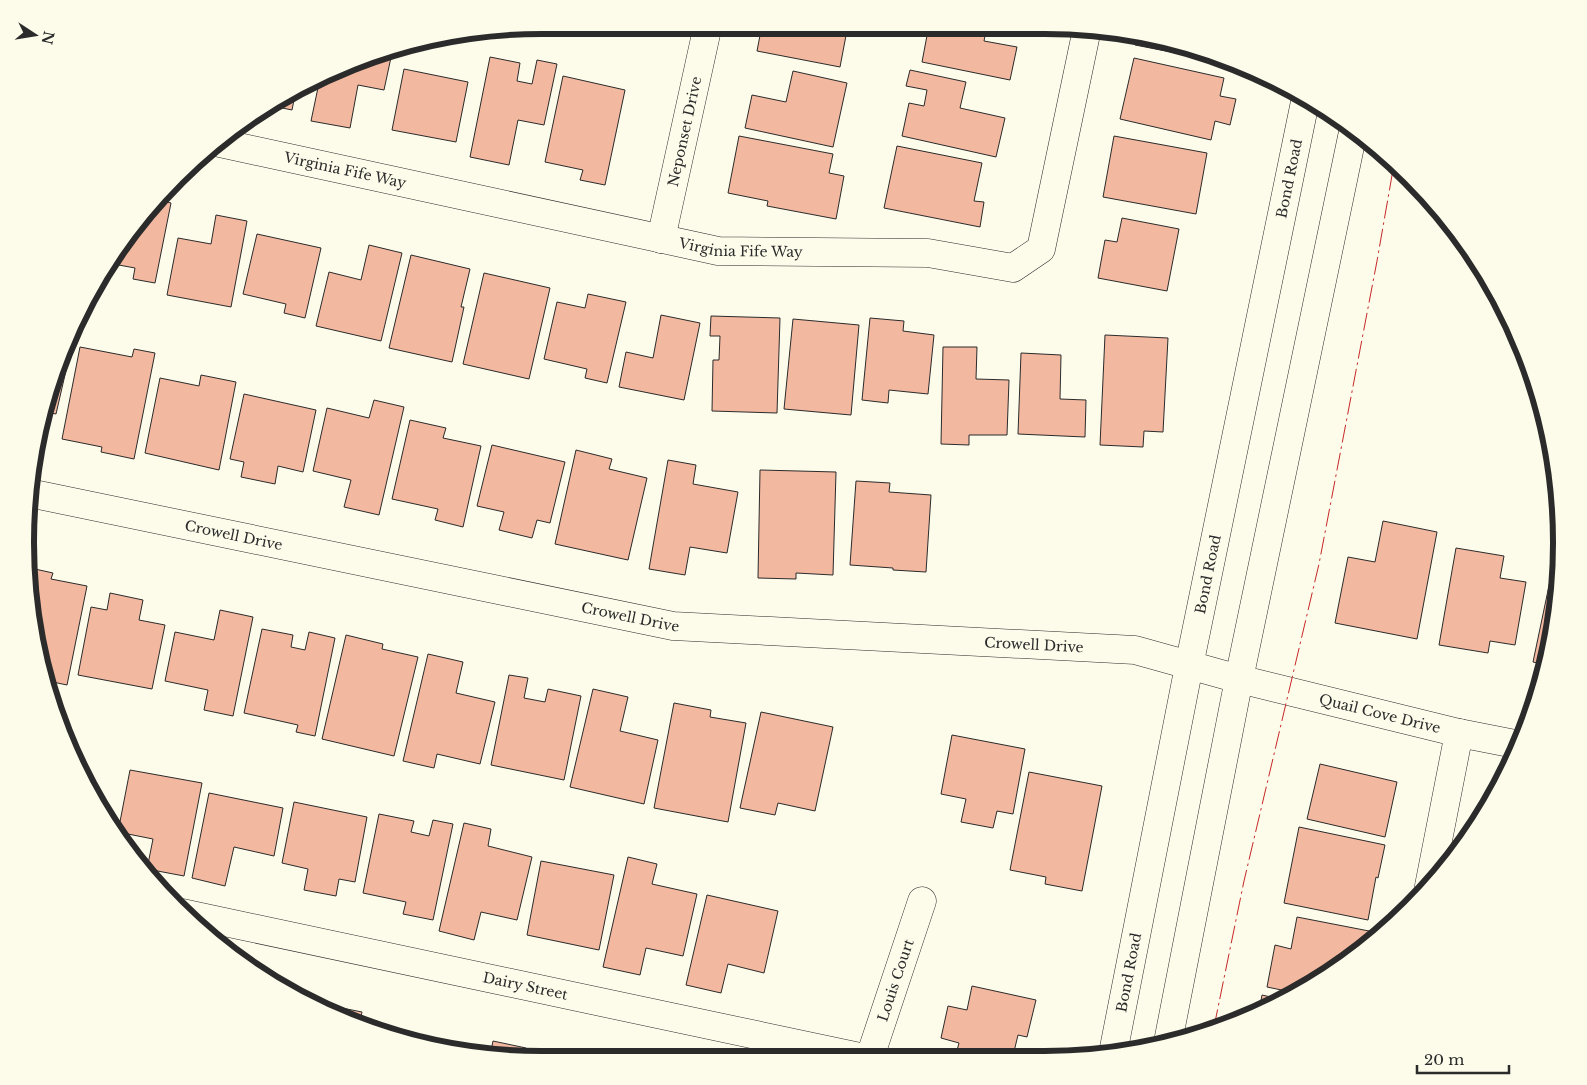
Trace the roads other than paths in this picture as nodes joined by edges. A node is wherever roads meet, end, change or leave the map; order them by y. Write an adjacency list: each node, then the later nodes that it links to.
1 (706, 34): 6 (street, Neponset Drive)
2 (1086, 36): 6 (street, Virginia Fife Way)
3 (1304, 105): 8 (street, Bond Road)
4 (1351, 137): 9 (street)
5 (226, 144): 6 (street, Virginia Fife Way)
6 (661, 239)
7 (36, 495): 8 (street, Crowell Drive)
8 (1189, 666): 9 (street, Crowell Drive); 16 (street, Bond Road)
9 (1239, 679): 10 (street, Quail Cove Drive); 15 (street)
10 (1459, 734): 11 (street, Quail Cove Drive); 12 (street)
11 (1512, 744)
12 (1432, 872)
13 (922, 901): 18 (street, Louis Court)
14 (198, 916): 17 (street, Dairy Street)
15 (1169, 1035)
16 (1114, 1046)
17 (827, 1051)
18 (872, 1051)

